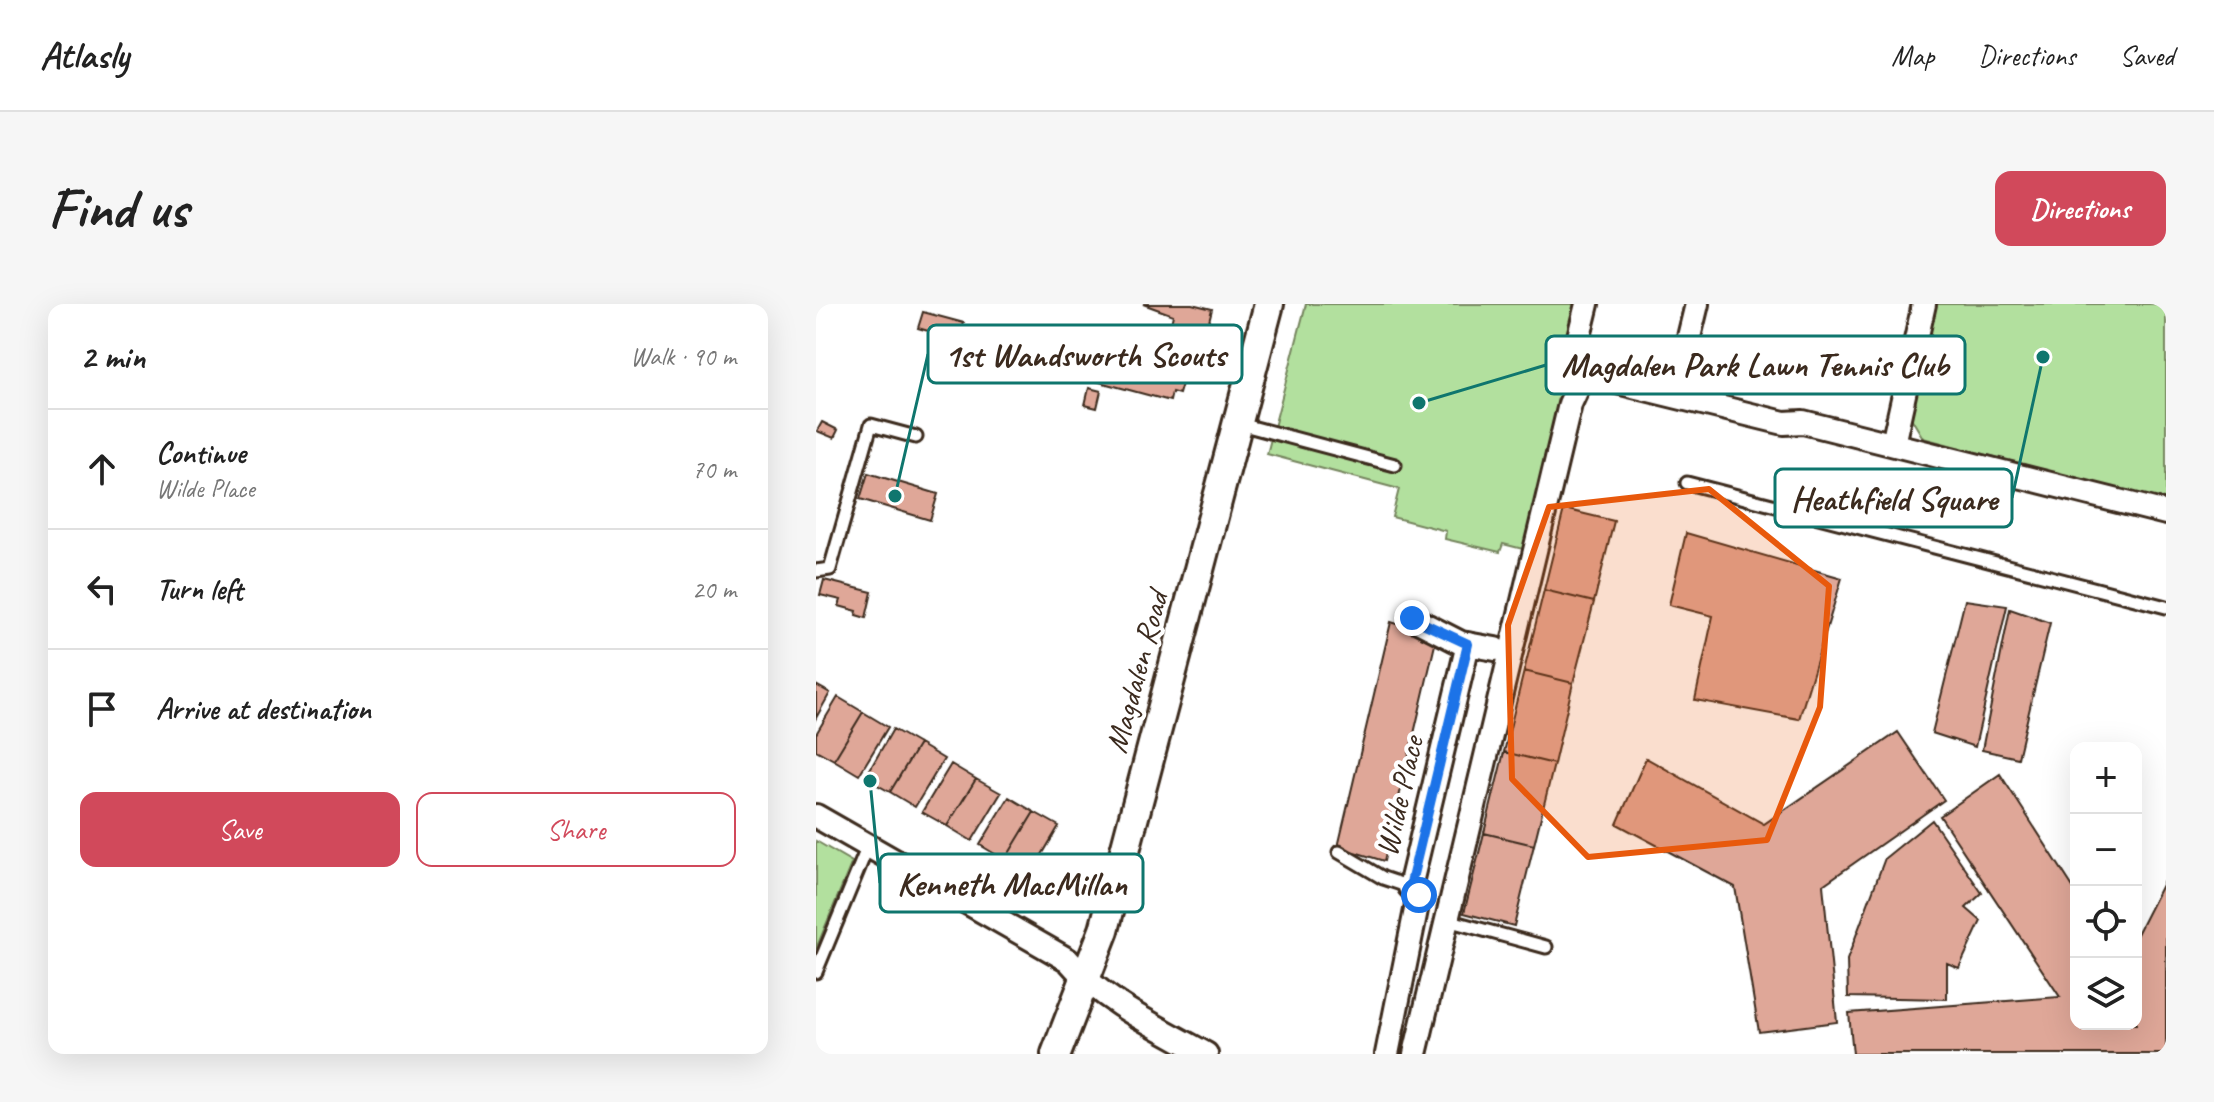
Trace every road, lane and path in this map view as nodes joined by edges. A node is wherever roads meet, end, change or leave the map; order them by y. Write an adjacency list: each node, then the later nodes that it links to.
1 (1269, 304): 7 (street, Magdalen Road)
2 (1587, 304): 5 (street)
3 (1697, 304): 6 (street)
4 (1924, 304): 9 (street)
5 (1584, 374): 6 (street); 22 (street)
6 (1675, 395): 9 (street)
7 (1235, 423): 10 (lane); 25 (street, Magdalen Road)
8 (916, 437): 13 (lane)
9 (1893, 444): 12 (street)
10 (1395, 465)
11 (1687, 483): 14 (lane)
12 (2166, 513)
13 (816, 571)
14 (2166, 607)
15 (1412, 618): 16 (street)
16 (1468, 644): 17 (street); 21 (street, Wilde Place)
17 (1495, 649)
18 (816, 816): 19 (street)
19 (868, 846): 24 (lane); 25 (street)
20 (1339, 852): 21 (lane)
21 (1410, 887): 28 (street, Wilde Place)
22 (1447, 920): 23 (lane); 29 (street)
23 (1546, 947)
24 (816, 972)
25 (1086, 981): 26 (street, Magdalen Road); 27 (street)
26 (1056, 1054)
27 (1206, 1054)
28 (1387, 1054)
29 (1415, 1054)

